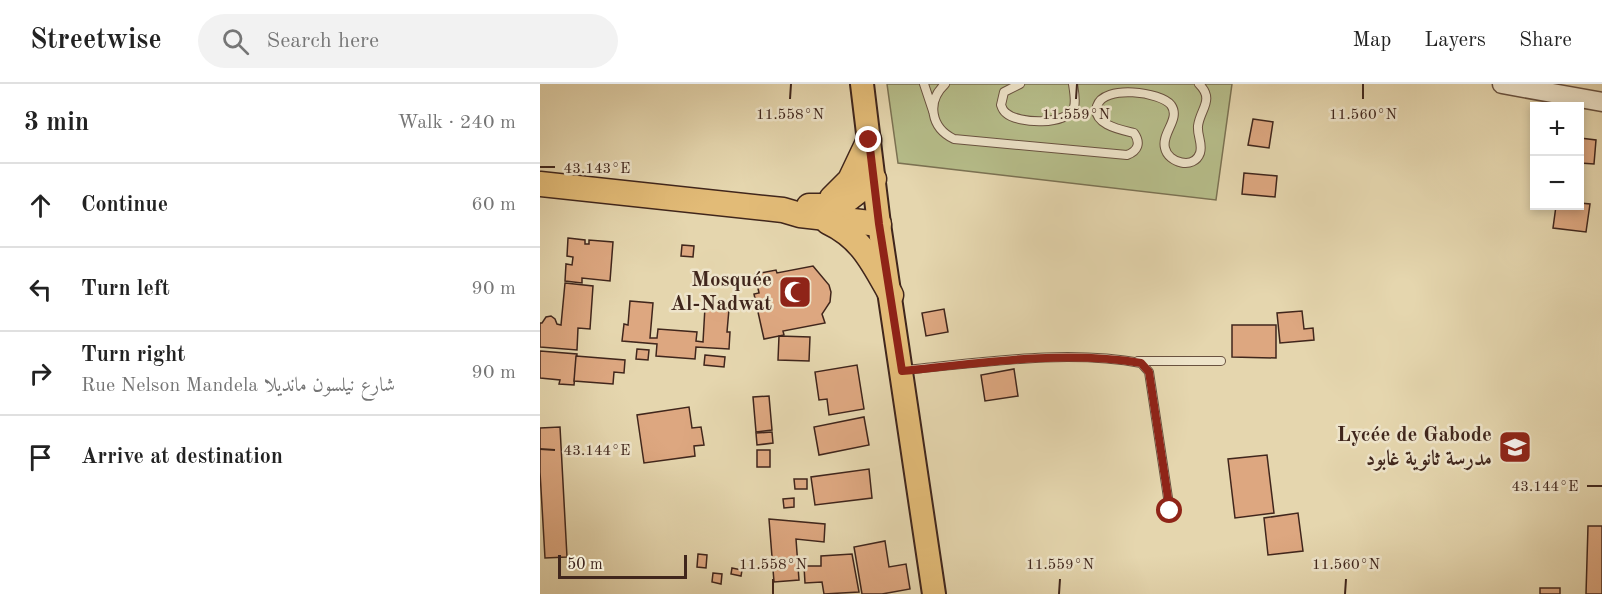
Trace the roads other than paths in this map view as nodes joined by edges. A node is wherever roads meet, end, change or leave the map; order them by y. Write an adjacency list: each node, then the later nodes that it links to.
1 (862, 84): 10 (main road)
2 (924, 84): 9 (lane)
3 (945, 84): 9 (lane)
4 (1020, 84): 5 (lane)
5 (1073, 84)
6 (1199, 84): 9 (lane)
7 (1502, 84): 8 (street)
8 (1602, 102)
9 (933, 111)
10 (869, 140): 11 (main road); 13 (highway)
11 (874, 179): 13 (highway); 14 (main road)
12 (540, 184): 13 (highway)
13 (815, 212): 14 (highway); 15 (highway)
14 (879, 224): 15 (main road)
15 (891, 295): 18 (main road)
16 (1128, 361): 17 (lane); 18 (lane); 19 (lane)
17 (1221, 361)
18 (902, 371): 20 (main road)
19 (1170, 511)
20 (934, 594)

